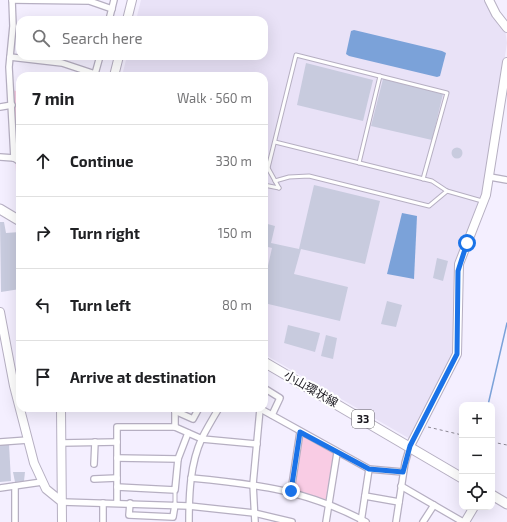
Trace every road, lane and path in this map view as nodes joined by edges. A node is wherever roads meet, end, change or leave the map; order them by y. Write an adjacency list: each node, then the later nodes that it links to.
1 (12, 0): 5 (street); 9 (street)
2 (114, 0): 5 (street)
3 (132, 0): 7 (street)
4 (489, 0): 8 (street)
5 (112, 9): 6 (street)
6 (110, 16)
7 (129, 16)
8 (507, 28)
9 (12, 31): 10 (street); 11 (street)
10 (16, 31)
11 (10, 57): 12 (street); 21 (street)
12 (16, 58)
13 (36, 60): 17 (street)
14 (99, 60): 18 (street)
15 (118, 60): 19 (street)
16 (507, 62): 29 (street)
17 (89, 72)
18 (96, 72)
19 (115, 72)
20 (380, 76): 23 (lane); 27 (lane); 30 (lane)
21 (12, 105): 22 (street); 25 (street)
22 (0, 107)
23 (275, 142): 26 (lane); 27 (lane)
24 (0, 157): 25 (street)
25 (14, 158)
26 (268, 163)
27 (359, 163): 30 (lane)
28 (268, 172): 32 (lane)
29 (490, 177): 31 (street); 35 (street)
30 (423, 179): 34 (lane)
31 (507, 180)
32 (275, 181): 33 (lane); 34 (lane)
33 (268, 186)
34 (447, 191): 35 (lane)
35 (484, 202): 52 (street)
36 (0, 209): 37 (main road)
37 (16, 218)
38 (0, 312): 39 (street)
39 (4, 354): 42 (street)
40 (268, 364): 65 (main road, 小山環状線 / 33)
41 (268, 390): 51 (street)
42 (16, 397)
43 (20, 412): 58 (street)
44 (61, 412): 62 (street)
45 (175, 412): 53 (street)
46 (180, 412): 47 (street)
47 (196, 412)
48 (217, 412): 57 (street)
49 (260, 412): 64 (street)
50 (267, 412): 51 (street)
51 (272, 415): 54 (street)
52 (420, 426): 56 (path); 65 (street)
53 (175, 427): 55 (street); 61 (street)
54 (300, 432): 67 (street); 84 (street)
55 (188, 433): 57 (street); 69 (street)
56 (459, 434)
57 (202, 439): 64 (street); 75 (street)
58 (28, 440): 59 (street); 77 (street)
59 (0, 442)
60 (95, 442): 61 (street); 62 (street); 70 (street)
61 (117, 442): 68 (street)
62 (61, 443): 87 (street)
63 (495, 443): 66 (path)
64 (257, 444): 78 (street)
65 (410, 446): 72 (street); 73 (main road, 小山環状線 / 33)
66 (507, 446)
67 (337, 453): 71 (street); 94 (street)
68 (117, 458): 69 (street); 74 (street)
69 (178, 459): 83 (street)
70 (94, 464)
71 (369, 469): 72 (street); 85 (street)
72 (403, 472): 80 (street)
73 (459, 476)
74 (117, 478): 76 (street); 81 (street)
75 (191, 478): 78 (street); 96 (street)
76 (94, 479)
77 (42, 482): 79 (street); 87 (street)
78 (253, 484): 84 (street); 98 (street)
79 (15, 486): 82 (street); 100 (street)
80 (401, 486): 89 (street); 95 (street)
81 (117, 487): 83 (street); 88 (street)
82 (0, 488)
83 (175, 490): 93 (lane)
84 (291, 491): 94 (street)
85 (365, 496): 89 (street); 99 (street)
86 (495, 497): 92 (main road)
87 (62, 502): 90 (street); 101 (street)
88 (117, 502): 90 (street); 91 (street)
89 (399, 502): 107 (street)
90 (102, 503): 102 (street)
91 (130, 503): 93 (street); 93 (street)
92 (507, 504)
93 (174, 505): 96 (street)
94 (328, 505): 99 (street); 106 (street)
95 (434, 505): 108 (street); 109 (street)
96 (189, 506): 98 (street); 103 (street)
97 (472, 510): 109 (street)
98 (254, 513): 104 (street); 105 (street)
99 (363, 521)
100 (15, 522)
101 (62, 522)
102 (103, 522)
103 (188, 522)
104 (255, 522)
105 (292, 522)
106 (326, 522)
107 (396, 522)
108 (423, 522)
109 (464, 522)

